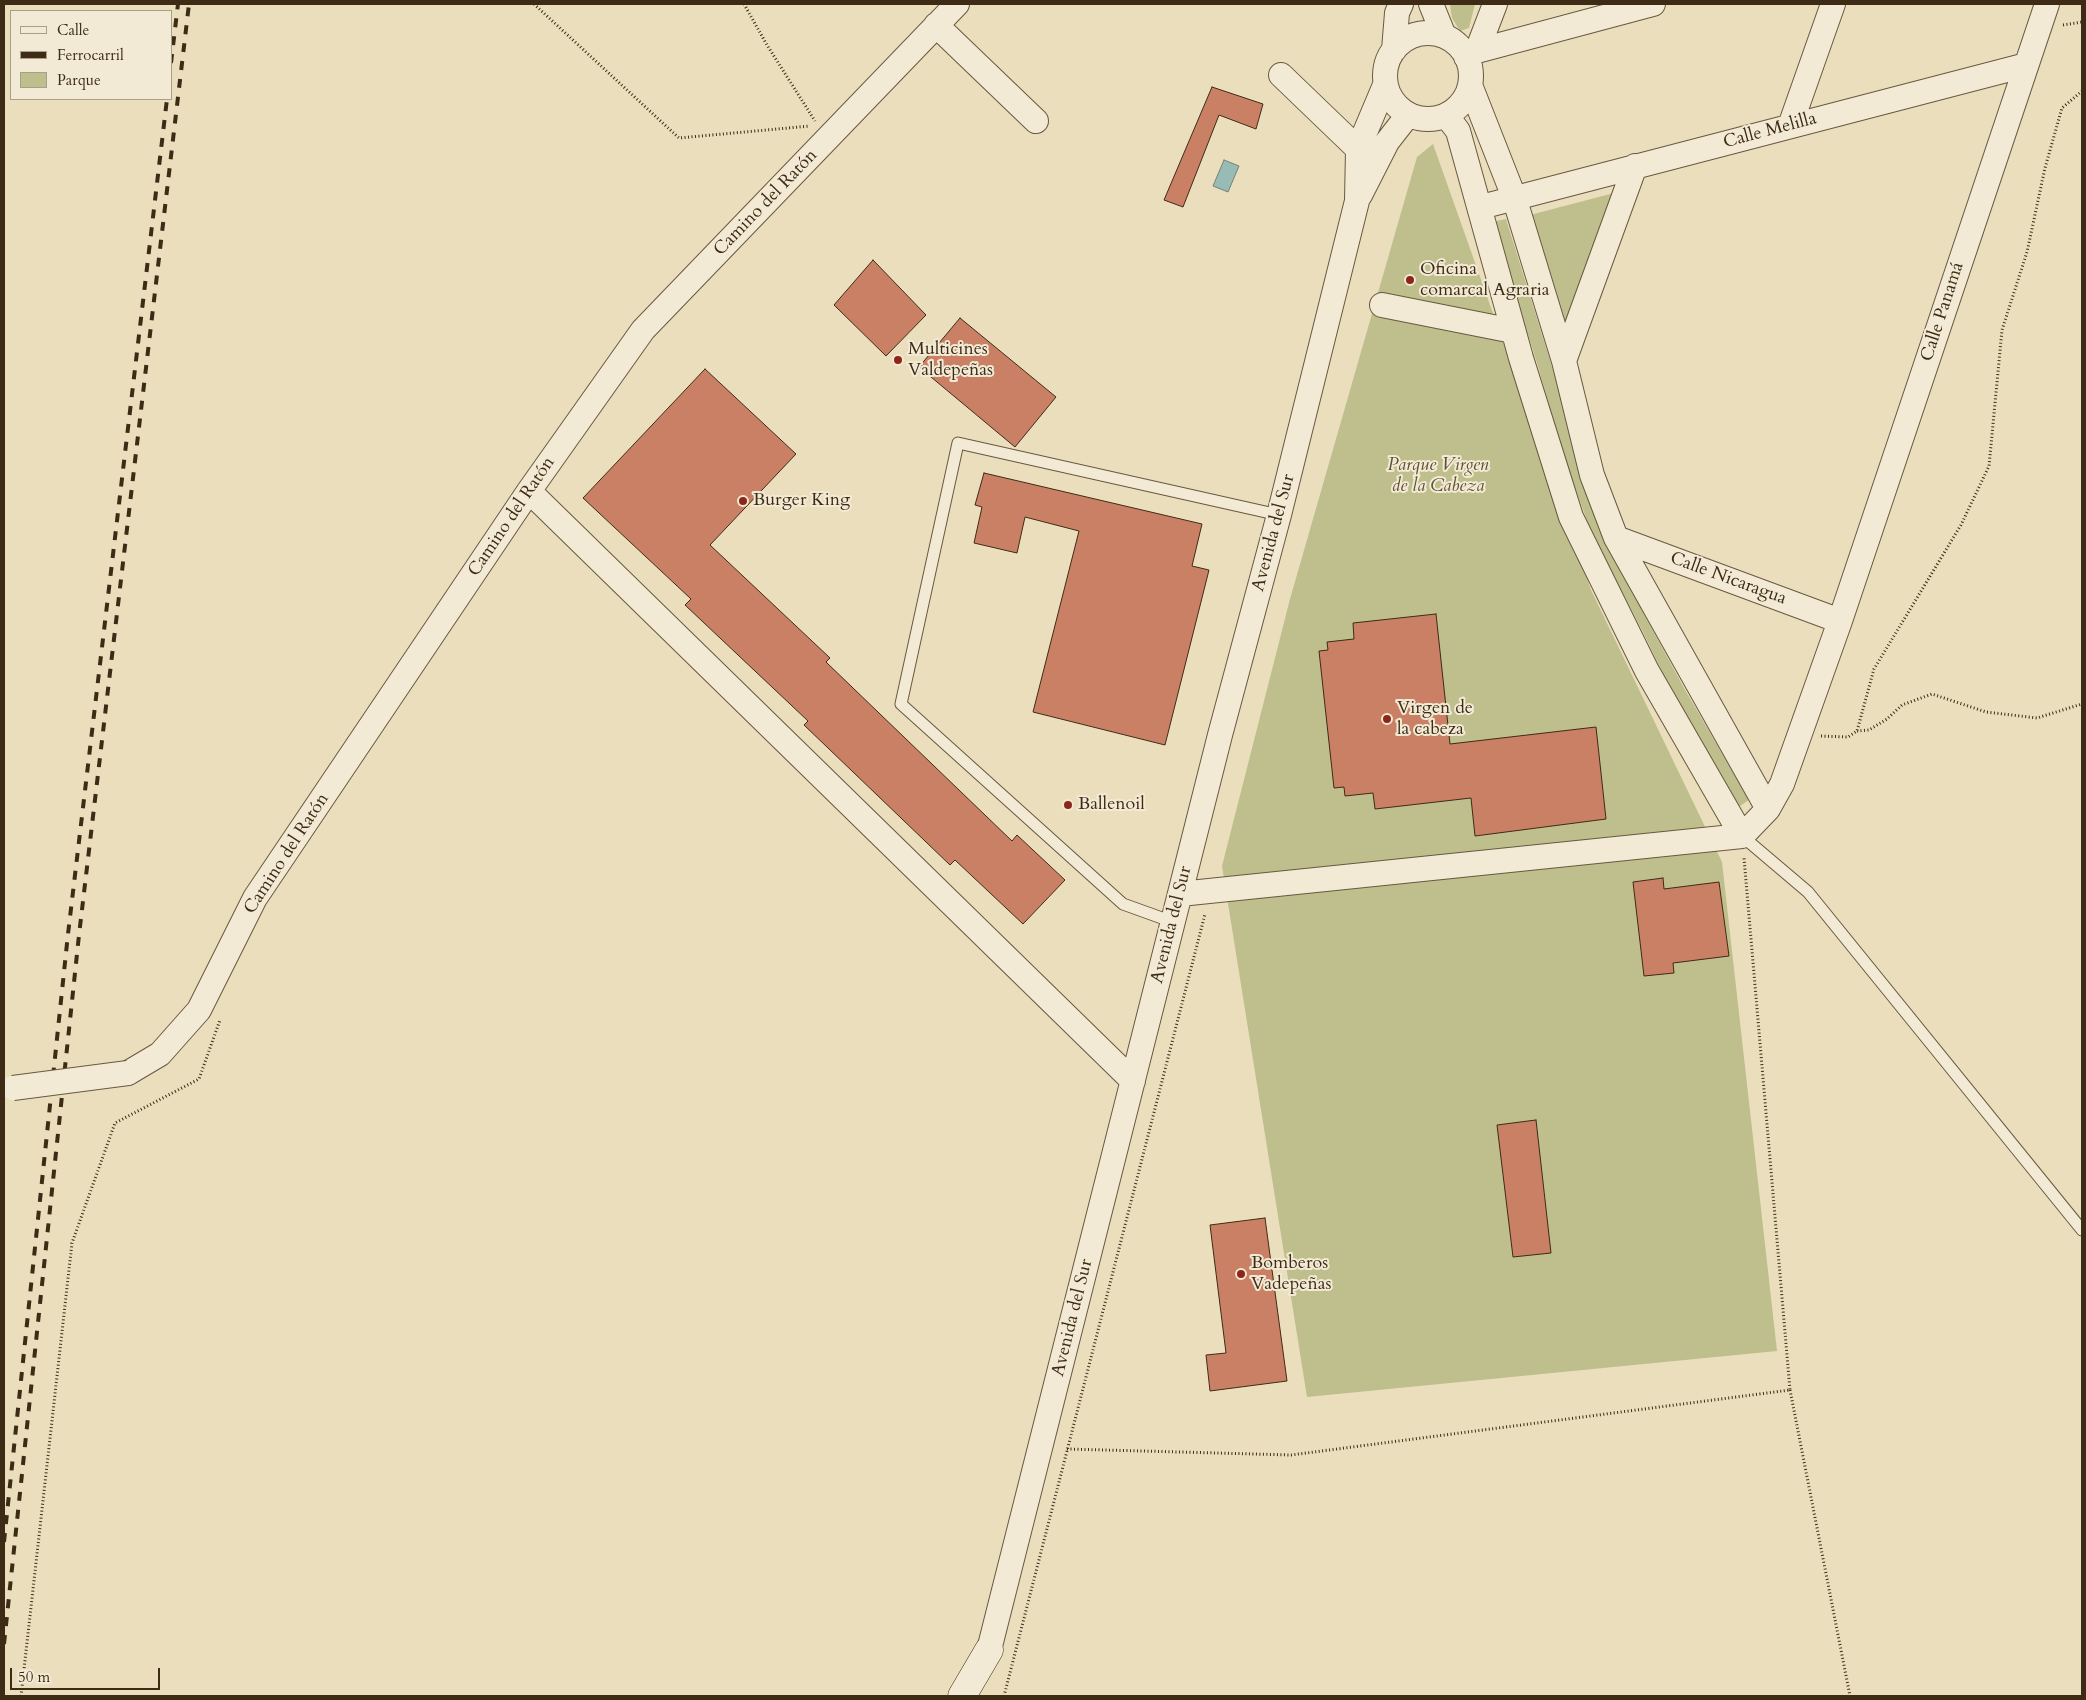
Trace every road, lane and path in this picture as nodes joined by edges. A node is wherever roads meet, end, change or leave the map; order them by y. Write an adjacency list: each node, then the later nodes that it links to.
1 (534, 4): 2 (path)
2 (744, 4)
3 (957, 4): 11 (street, Camino del Ratón)
4 (1401, 4): 13 (street)
5 (1431, 4): 12 (street)
6 (1495, 4): 14 (street)
7 (1653, 4): 10 (street)
8 (1833, 4): 23 (street)
9 (2047, 4): 15 (street, Calle Panamá)
10 (1627, 7): 14 (street)
11 (936, 25): 22 (street); 32 (street, Camino del Ratón)
12 (1444, 36): 13 (street); 14 (street)
13 (1394, 50): 17 (street)
14 (1472, 54): 18 (street)
15 (2026, 65): 23 (street, Calle Melilla); 35 (street, Calle Panamá)
16 (1282, 75): 24 (street)
17 (1385, 85): 20 (street); 24 (street, Avenida del Sur)
18 (1470, 85): 21 (street); 26 (street)
19 (2082, 91): 38 (path)
20 (1408, 115): 21 (street); 27 (street, Avenida del Sur)
21 (1446, 115): 28 (street)
22 (1036, 121)
23 (1790, 126): 25 (street, Calle Melilla)
24 (1358, 149): 27 (street, Avenida del Sur)
25 (1635, 166): 26 (street, Calle Melilla); 31 (street)
26 (1514, 197): 28 (street, Calle Melilla); 31 (street)
27 (1357, 201): 33 (street, Avenida del Sur)
28 (1480, 207): 30 (street)
29 (1382, 305): 30 (street)
30 (1513, 331): 40 (street)
31 (1564, 361): 34 (street)
32 (529, 491): 45 (street); 46 (street, Camino del Ratón, bridge)
33 (1279, 515): 41 (street, Avenida del Sur); 43 (lane)
34 (1616, 538): 35 (street, Calle Nicaragua); 39 (street)
35 (1840, 621): 37 (street, Calle Panamá)
36 (2082, 704): 38 (path)
37 (1800, 731): 38 (path); 39 (street, Calle Panamá)
38 (1857, 731)
39 (1768, 809): 40 (street, Calle Panamá)
40 (1742, 836): 41 (street); 47 (lane); 48 (path)
41 (1180, 894): 43 (street, Avenida del Sur)
42 (1207, 908): 49 (path)
43 (1173, 922): 45 (street, Avenida del Sur)
44 (222, 1015): 51 (path)
45 (1132, 1082): 50 (street, Avenida del Sur)
46 (8, 1091)
47 (2082, 1230)
48 (1790, 1390): 49 (path); 55 (path)
49 (1067, 1449): 54 (path)
50 (989, 1650): 52 (main road, Avenida del Sur); 53 (main road, Avenida del Sur)
51 (21, 1696)
52 (962, 1696)
53 (986, 1696)
54 (1004, 1696)
55 (1850, 1696)

